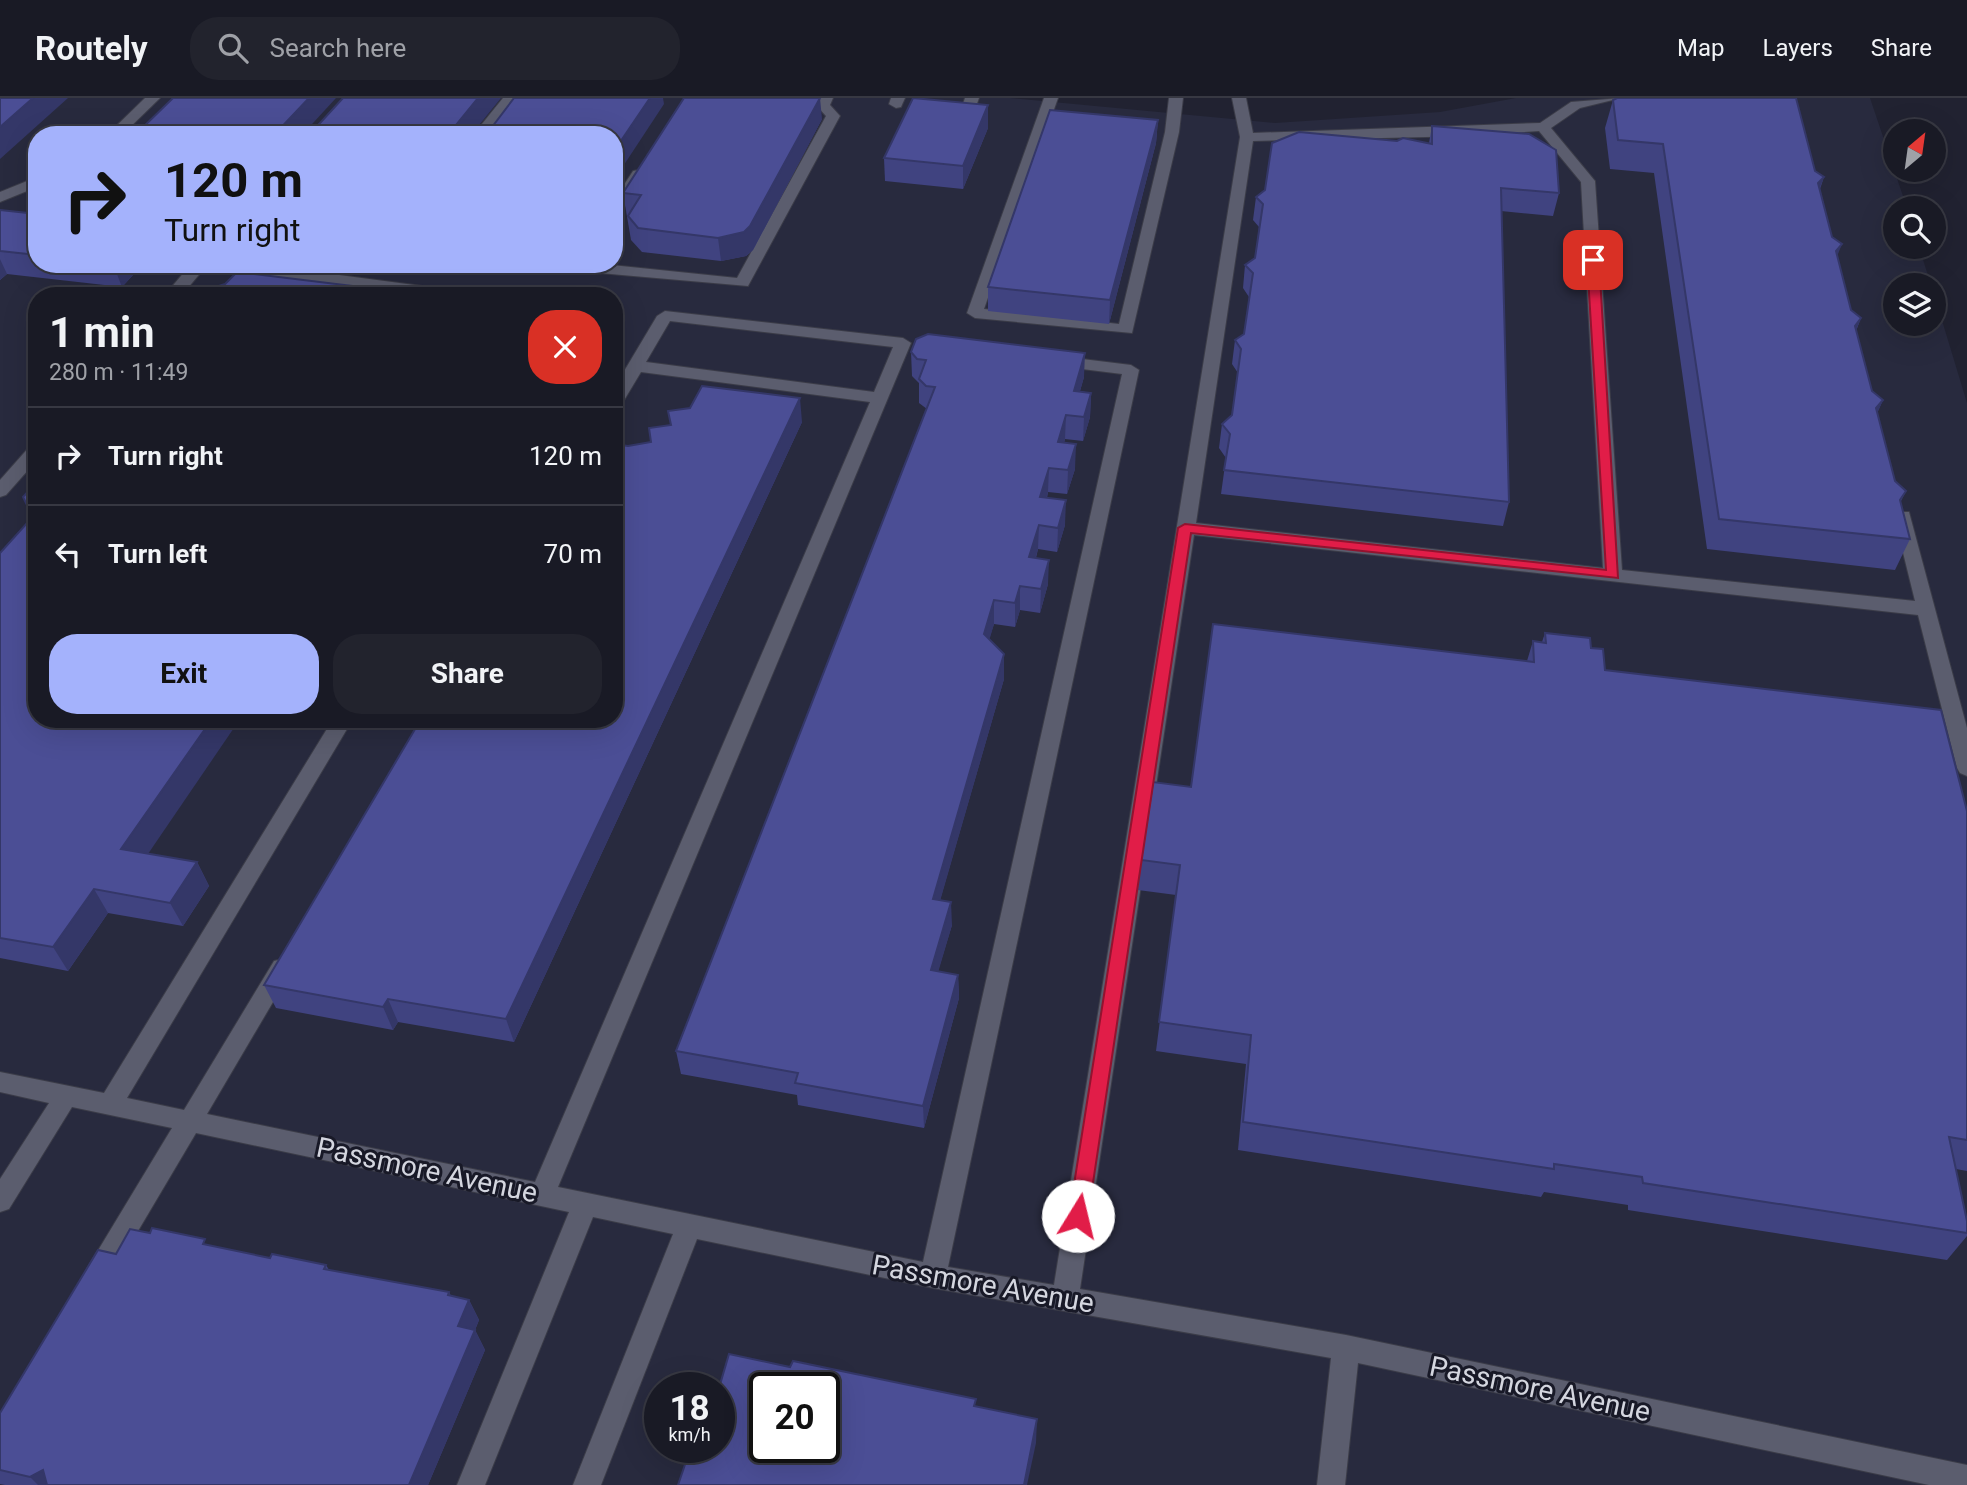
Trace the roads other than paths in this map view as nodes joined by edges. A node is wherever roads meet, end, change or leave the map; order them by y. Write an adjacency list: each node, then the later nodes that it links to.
1 (153, 98): 10 (street)
2 (510, 98): 11 (street)
3 (972, 98): 9 (street)
4 (1051, 98): 5 (street)
5 (1176, 98)
6 (1239, 98): 13 (street)
7 (1614, 98): 12 (street)
8 (820, 102): 18 (street)
9 (967, 112)
10 (123, 126)
11 (487, 126)
12 (1543, 127): 13 (street); 33 (street)
13 (1247, 137): 32 (street)
14 (643, 166): 17 (street)
15 (28, 185): 16 (street)
16 (0, 198)
17 (623, 198)
18 (623, 271)
19 (192, 273): 21 (street)
20 (287, 273): 22 (street)
21 (180, 287)
22 (392, 287)
23 (903, 343): 24 (street); 26 (street); 28 (street)
24 (930, 346)
25 (1037, 359): 46 (street)
26 (636, 366): 27 (street); 28 (street)
27 (623, 388)
28 (879, 398): 42 (street)
29 (28, 459): 30 (street)
30 (0, 491)
31 (1899, 501): 34 (street)
32 (1185, 528): 33 (street); 48 (street)
33 (1613, 575): 34 (street)
34 (1926, 609): 36 (street)
35 (338, 728): 40 (street)
36 (1967, 768)
37 (296, 944): 41 (street)
38 (0, 1082): 39 (street, Passmore Avenue)
39 (67, 1095): 40 (street, Passmore Avenue); 43 (street)
40 (111, 1102): 41 (street, Passmore Avenue)
41 (191, 1122): 42 (street, Passmore Avenue); 47 (street)
42 (543, 1194): 44 (street, Passmore Avenue)
43 (0, 1201)
44 (586, 1202): 45 (street, Passmore Avenue); 51 (street)
45 (689, 1226): 46 (street, Passmore Avenue); 52 (street)
46 (933, 1276): 48 (street, Passmore Avenue)
47 (83, 1299)
48 (1065, 1299): 49 (street, Passmore Avenue)
49 (1346, 1348): 50 (street, Passmore Avenue); 53 (street)
50 (1967, 1479)
51 (471, 1485)
52 (587, 1485)
53 (1332, 1485)

